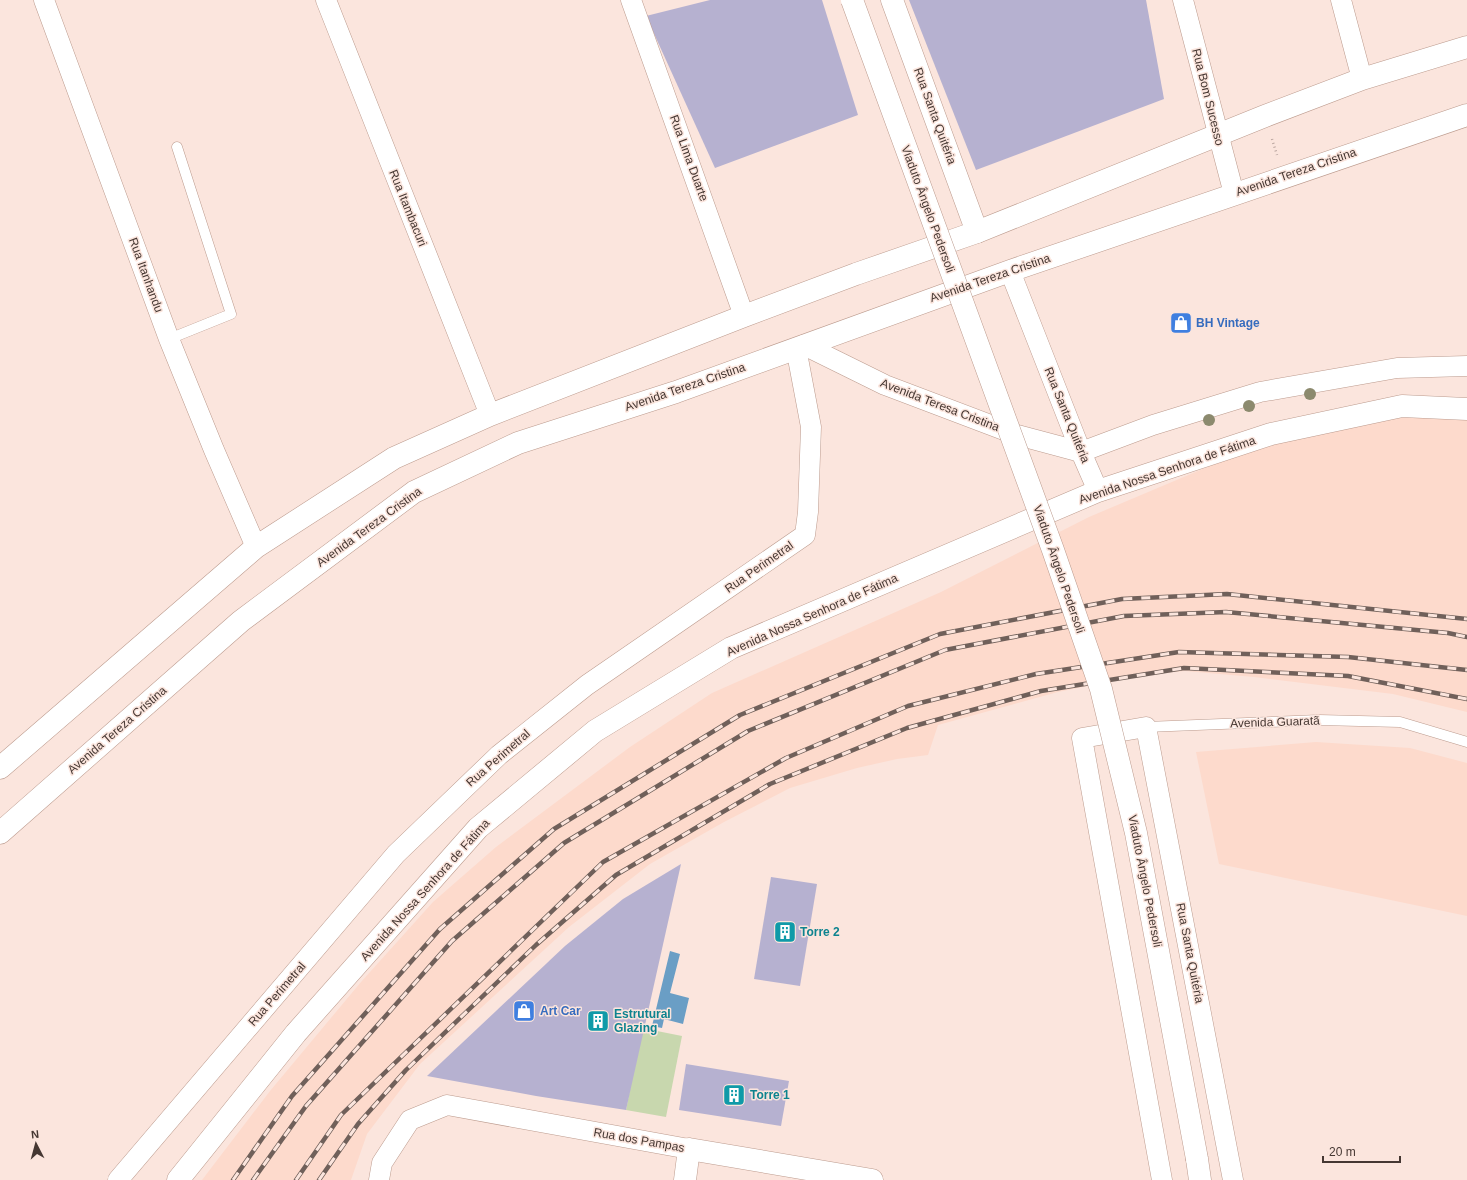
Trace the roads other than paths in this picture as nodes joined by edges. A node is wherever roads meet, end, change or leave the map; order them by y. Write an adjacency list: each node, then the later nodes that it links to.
1 (44, 0): 17 (street, Rua Itanhandu)
2 (326, 0): 21 (street, Rua Itambacuri)
3 (631, 0): 16 (street, Rua Lima Duarte)
4 (852, 0): 36 (main road, Viaduto Ângelo Pedersoli, bridge)
5 (892, 0): 14 (main road, Rua Santa Quitéria)
6 (1183, 0): 11 (street, Rua Bom Sucesso)
7 (1341, 0): 9 (street)
8 (1467, 47): 9 (main road)
9 (1362, 79): 11 (main road)
10 (1467, 115): 13 (main road, Avenida Tereza Cristina)
11 (1217, 136): 13 (street, Rua Bom Sucesso); 14 (main road)
12 (177, 147): 17 (lane)
13 (1234, 194): 15 (main road, Avenida Tereza Cristina)
14 (977, 232): 16 (main road)
15 (1010, 271): 18 (main road, Avenida Tereza Cristina); 22 (street, Rua Santa Quitéria)
16 (744, 316): 21 (main road)
17 (169, 339): 24 (street, Rua Itanhandu)
18 (800, 346): 22 (street, Avenida Teresa Cristina); 28 (main road, Avenida Tereza Cristina); 30 (street, Rua Perimetral)
19 (1467, 366): 22 (street)
20 (1467, 409): 23 (main road, Avenida Nossa Senhora de Fátima)
21 (490, 415): 24 (main road)
22 (1081, 452): 23 (street, Rua Santa Quitéria)
23 (1098, 491): 31 (main road, Avenida Nossa Senhora de Fátima)
24 (256, 547): 27 (main road)
25 (1146, 727): 26 (lane, Avenida Guaratã); 35 (street, Avenida Guaratã); 37 (street, Rua Santa Quitéria)
26 (1467, 742)
27 (0, 768)
28 (0, 833)
29 (689, 1149): 32 (street, Rua dos Pampas); 33 (main road); 34 (main road, Rua dos Pampas)
30 (118, 1180)
31 (178, 1180)
32 (379, 1180)
33 (684, 1180)
34 (872, 1180)
35 (1162, 1180)
36 (1200, 1180)
37 (1233, 1180)

